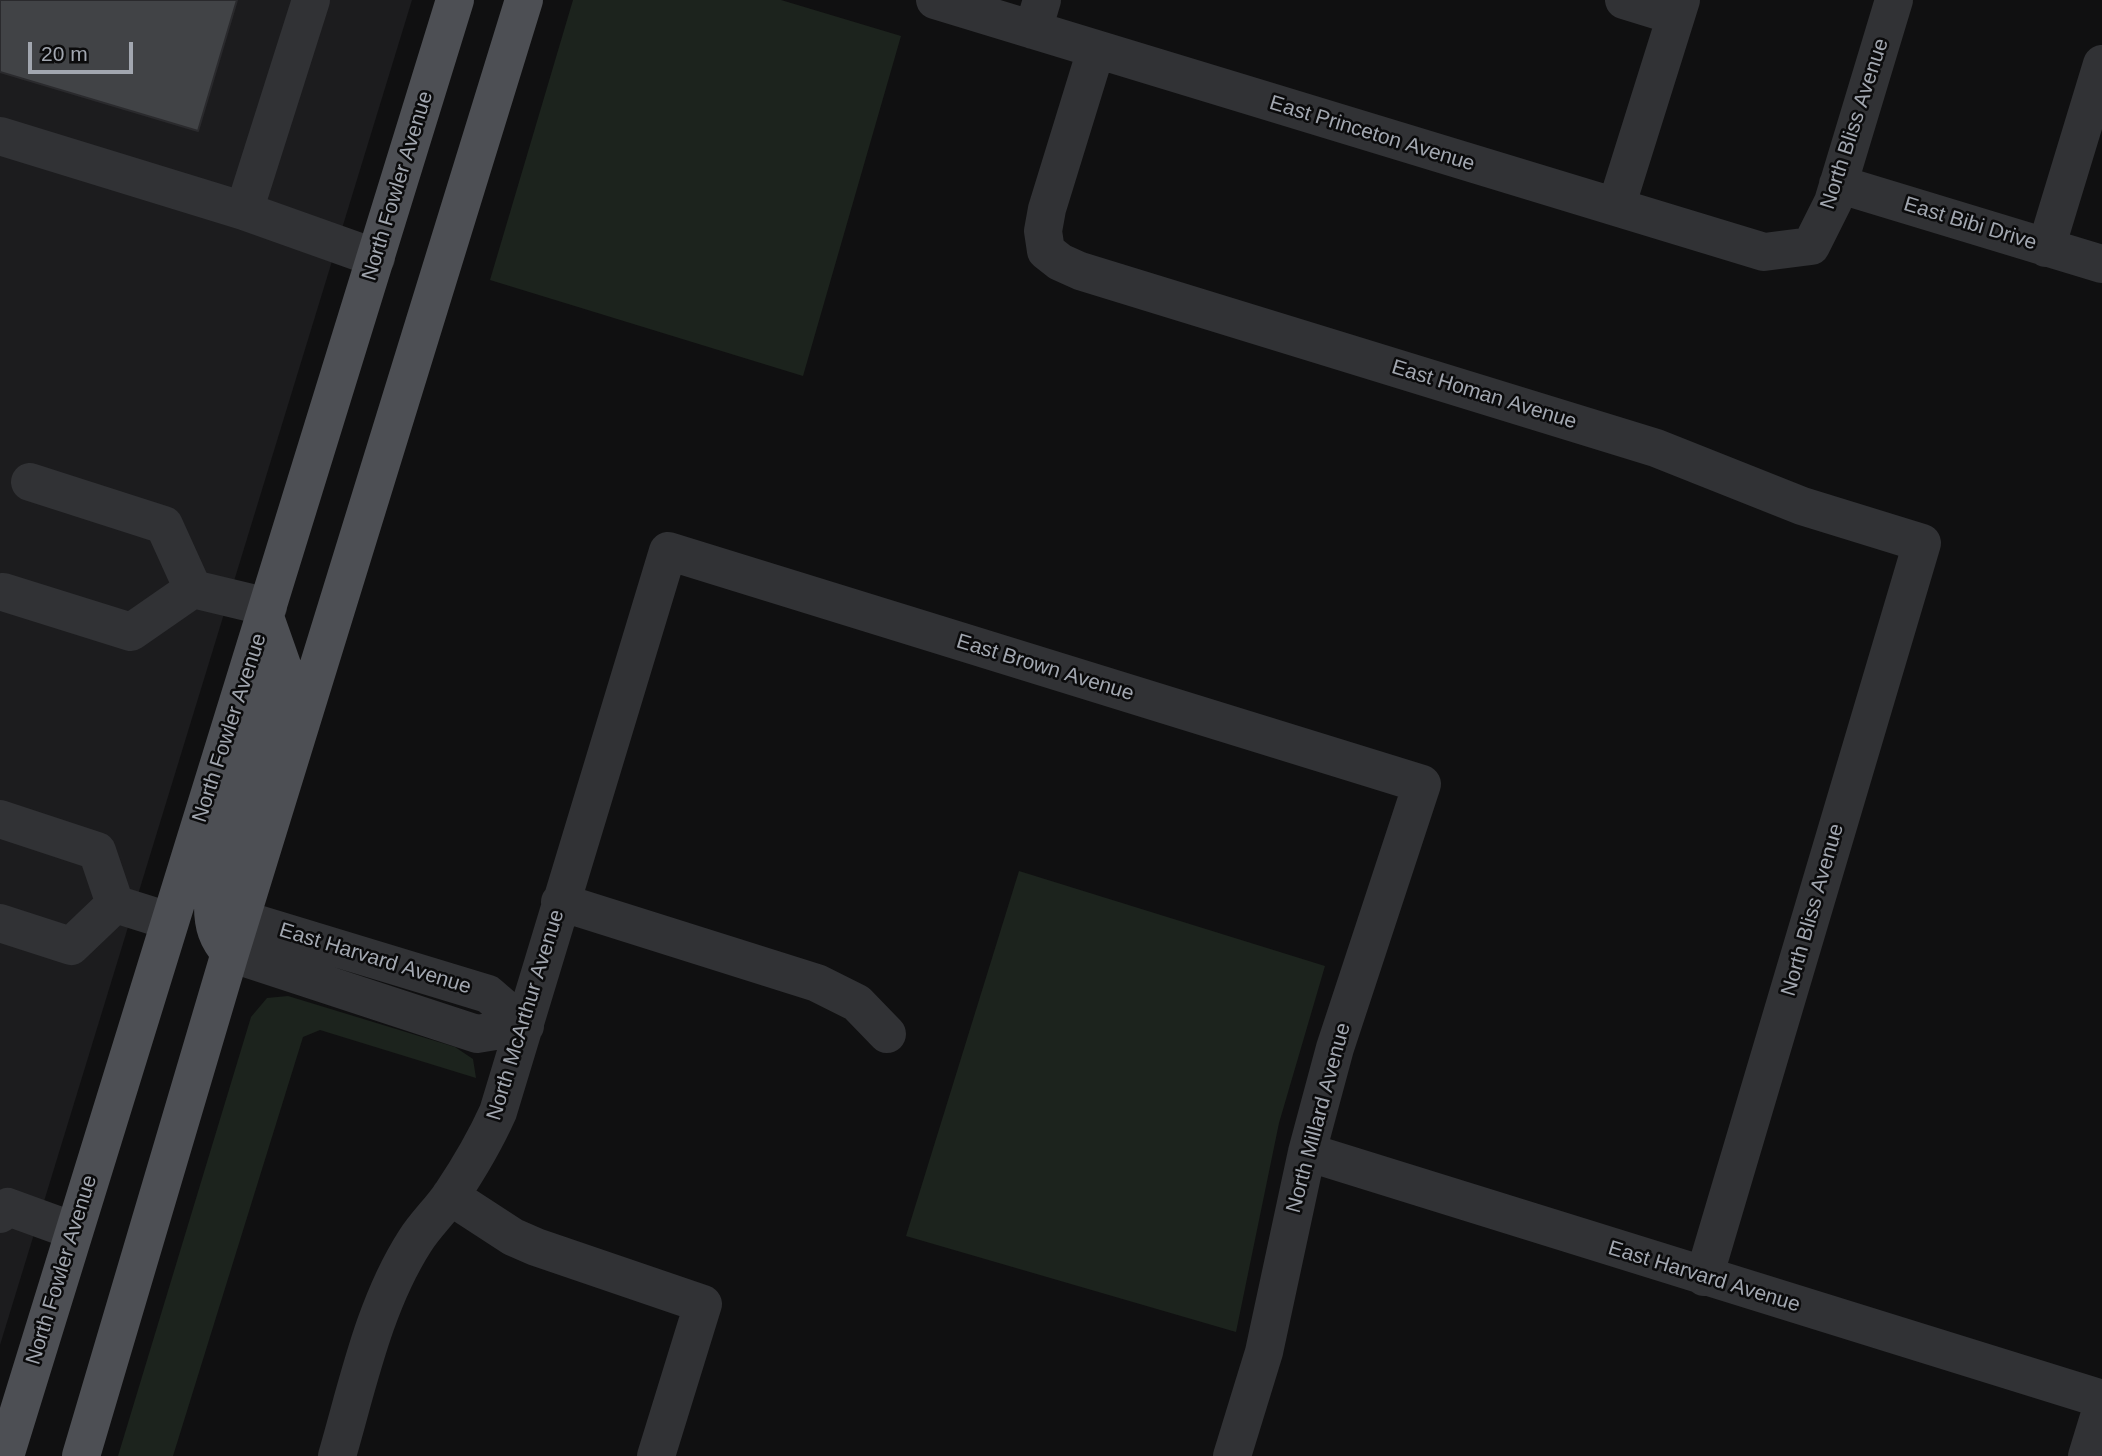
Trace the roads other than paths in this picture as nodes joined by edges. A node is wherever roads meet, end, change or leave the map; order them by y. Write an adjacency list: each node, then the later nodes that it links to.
1 (311, 0): 15 (street)
2 (455, 0): 18 (main road, North Fowler Avenue)
3 (524, 0): 32 (main road)
4 (935, 0): 8 (street, East Princeton Avenue)
5 (1624, 0): 7 (street)
6 (1894, 0): 13 (street, North Bliss Avenue)
7 (1678, 8): 14 (street)
8 (995, 9): 9 (street, East Princeton Avenue)
9 (1038, 15): 10 (street, East Princeton Avenue)
10 (1096, 50): 14 (street, East Princeton Avenue); 21 (street, East Homan Avenue)
11 (2102, 64): 17 (street)
12 (0, 136): 15 (street)
13 (1838, 184): 16 (street, North Bliss Avenue); 17 (street, East Bibi Drive)
14 (1616, 207): 16 (street, East Princeton Avenue)
15 (244, 211): 18 (street)
16 (1811, 246)
17 (2046, 248): 19 (street, East Bibi Drive)
18 (376, 258): 25 (main road, North Fowler Avenue)
19 (2102, 264)
20 (30, 482): 23 (street)
21 (1922, 543): 39 (street, North Bliss Avenue)
22 (668, 551): 26 (street, East Brown Avenue); 28 (street, North McArthur Avenue)
23 (193, 589): 24 (street); 25 (street)
24 (3, 592)
25 (267, 612): 30 (main road, North Fowler Avenue); 32 (main road)
26 (1422, 784): 35 (street, North Millard Avenue)
27 (0, 820): 29 (street)
28 (560, 902): 33 (street, North McArthur Avenue); 34 (street)
29 (115, 904): 30 (street); 31 (street)
30 (169, 921): 38 (main road, North Fowler Avenue)
31 (0, 923)
32 (235, 936): 33 (street, East Harvard Avenue); 43 (main road)
33 (525, 1026): 36 (street, North McArthur Avenue)
34 (887, 1034)
35 (1307, 1152): 39 (street, East Harvard Avenue); 46 (street, North Millard Avenue)
36 (450, 1196): 44 (street, North McArthur Avenue); 45 (street)
37 (3, 1200): 38 (street)
38 (74, 1231): 42 (main road, North Fowler Avenue)
39 (1704, 1277): 40 (street, East Harvard Avenue)
40 (2102, 1399)
41 (2102, 1407): 47 (street)
42 (5, 1456)
43 (81, 1456)
44 (337, 1456)
45 (656, 1456)
46 (1232, 1456)
47 (2087, 1456)

